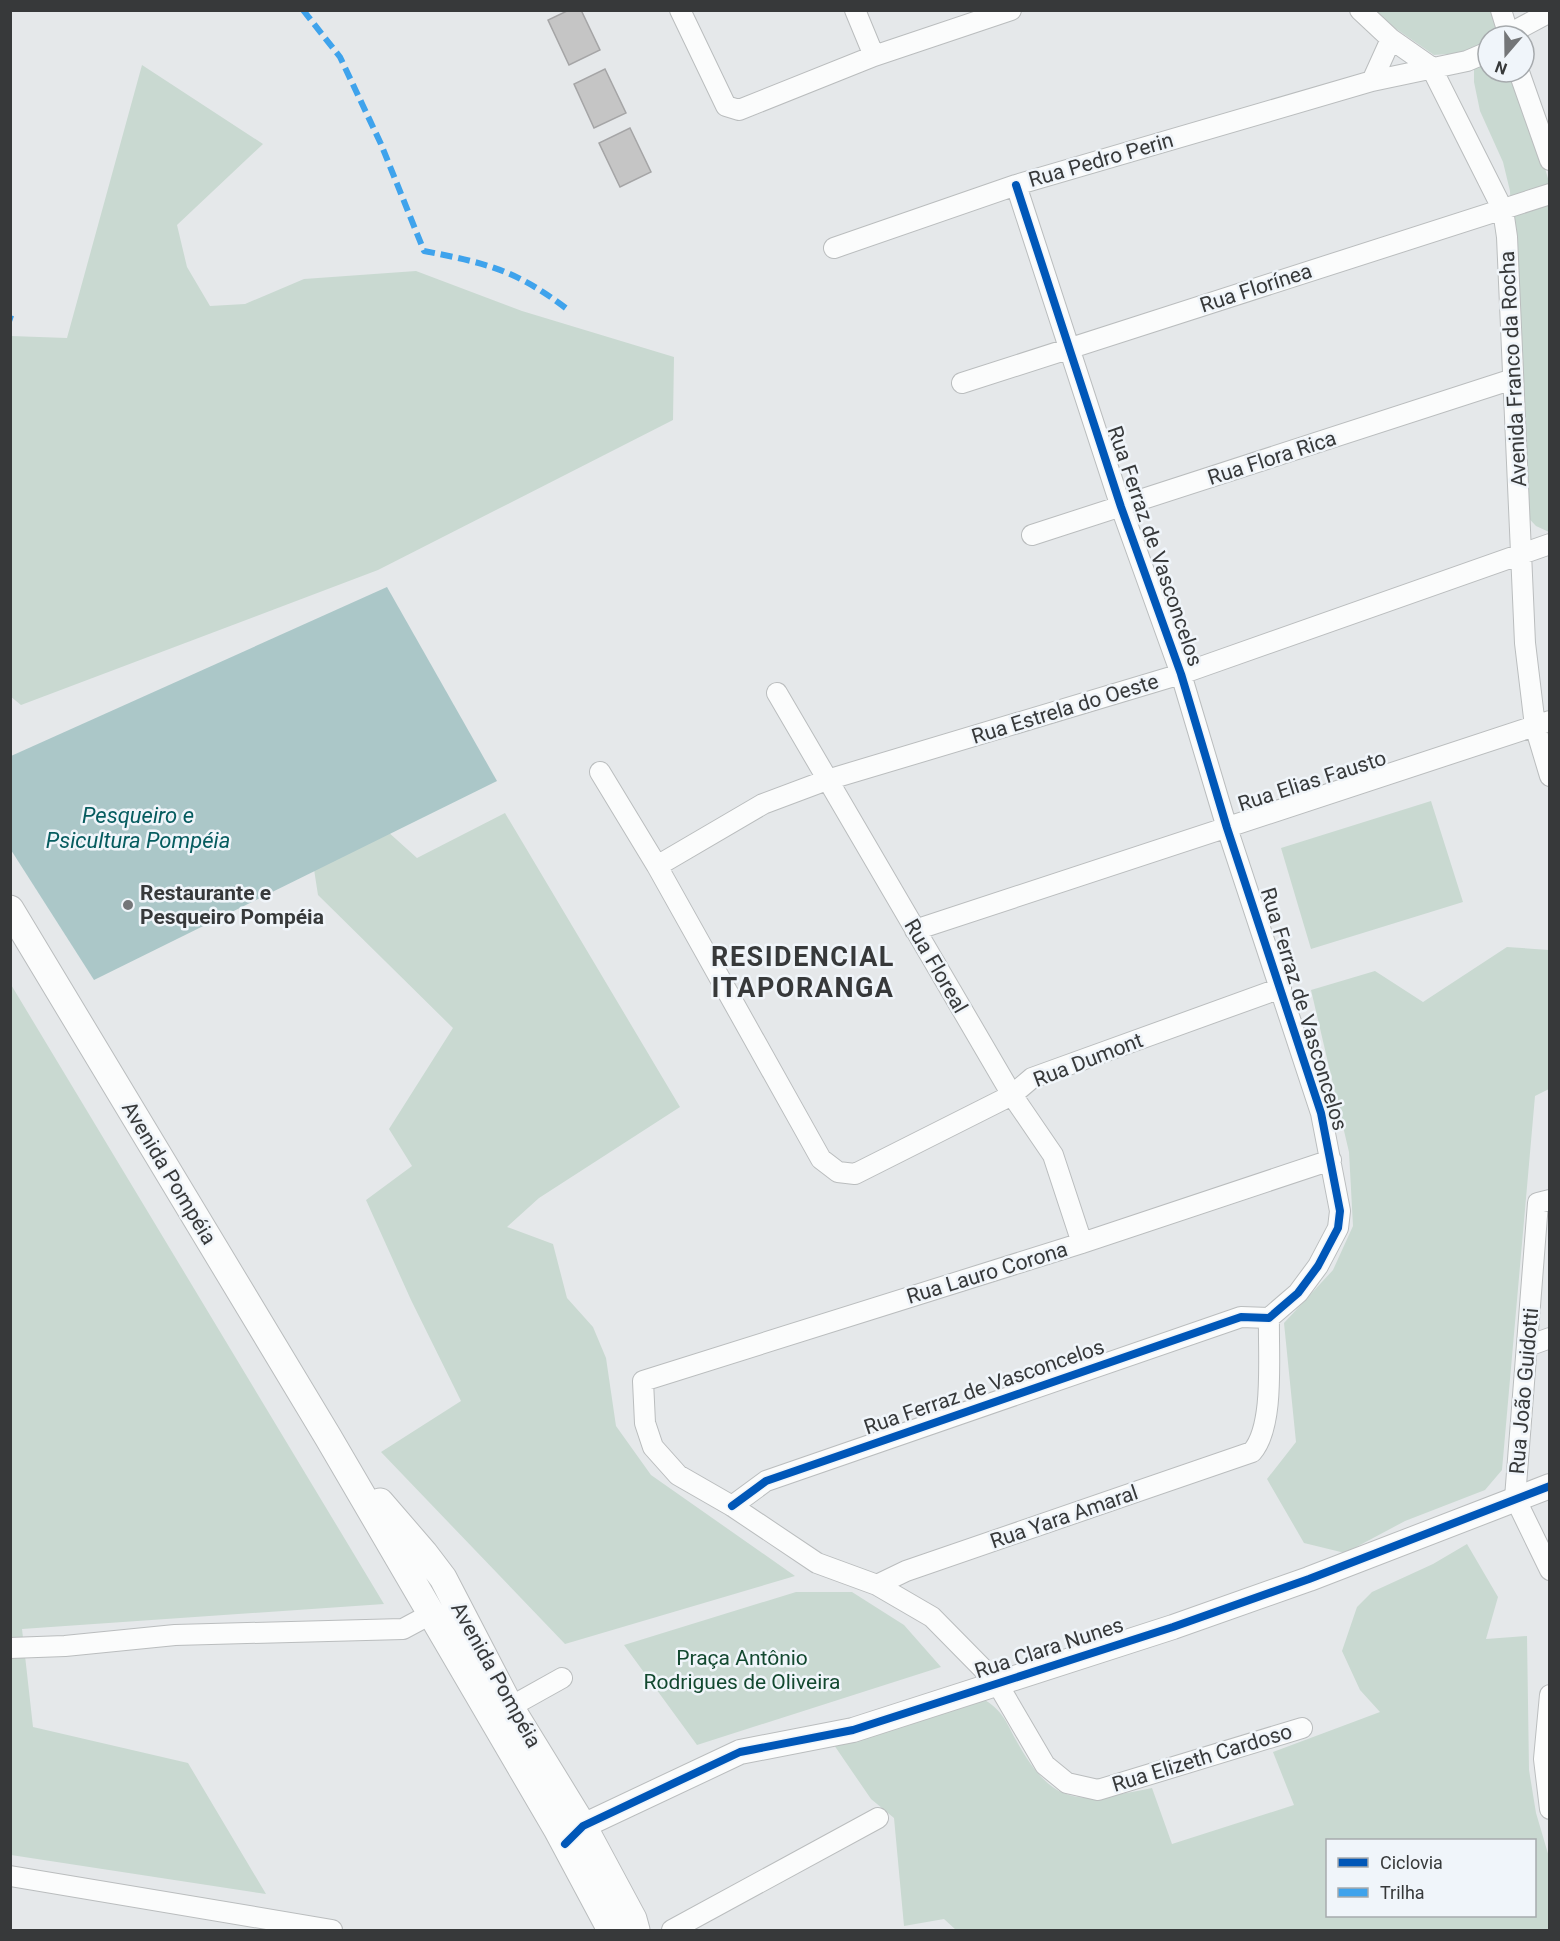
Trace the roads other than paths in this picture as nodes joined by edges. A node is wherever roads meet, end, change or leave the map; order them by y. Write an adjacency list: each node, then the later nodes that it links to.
1 (680, 10): 8 (street)
2 (855, 10): 8 (street)
3 (1011, 10): 8 (street)
4 (1360, 10): 7 (street, Avenida Franco da Rocha)
5 (1550, 12): 6 (street)
6 (1528, 24)
7 (1391, 39): 10 (street, Avenida Franco da Rocha); 11 (street)
8 (874, 56)
9 (1476, 57): 10 (street, Rua Pedro Perin)
10 (1431, 67): 11 (street, Rua Pedro Perin); 16 (street, Avenida Franco da Rocha)
11 (1372, 81): 14 (street, Rua Pedro Perin)
12 (1523, 84): 13 (street)
13 (1550, 160)
14 (1016, 185): 17 (street, Rua Pedro Perin); 18 (street, Rua Ferraz de Vasconcelos)
15 (1550, 194): 16 (street, Rua Florínea)
16 (1503, 210): 18 (street, Rua Florínea); 19 (street, Avenida Franco da Rocha)
17 (834, 248)
18 (1069, 348): 20 (street, Rua Florínea); 21 (street, Rua Ferraz de Vasconcelos)
19 (1513, 380): 21 (street, Rua Flora Rica); 24 (street, Avenida Franco da Rocha)
20 (962, 383)
21 (1121, 507): 22 (street, Rua Flora Rica); 25 (street, Rua Ferraz de Vasconcelos)
22 (1032, 536)
23 (1550, 544): 24 (street, Rua Estrela do Oeste)
24 (1522, 553): 25 (street, Rua Estrela do Oeste); 27 (street, Avenida Franco da Rocha)
25 (1180, 674): 30 (street, Rua Estrela do Oeste); 31 (street, Rua Ferraz de Vasconcelos)
26 (777, 693): 30 (street, Rua Floreal)
27 (1542, 724): 29 (street, Avenida Franco da Rocha); 31 (street, Rua Elias Fausto)
28 (600, 772): 32 (street)
29 (1550, 776)
30 (827, 780): 32 (street, Rua Estrela do Oeste); 34 (street, Rua Floreal)
31 (1227, 828): 34 (street, Rua Elias Fausto); 35 (street, Rua Ferraz de Vasconcelos)
32 (657, 866): 36 (street, Rua Dumont)
33 (10, 909): 43 (main road, Avenida Pompéia)
34 (915, 930): 36 (street, Rua Floreal)
35 (1281, 988): 36 (street, Rua Dumont); 37 (street, Rua Ferraz de Vasconcelos)
36 (1012, 1095): 39 (street, Rua Floreal)
37 (1331, 1160): 39 (street, Rua Lauro Corona); 40 (street, Rua Ferraz de Vasconcelos)
38 (1544, 1202): 42 (street, Rua João Guidotti)
39 (1082, 1243): 46 (street, Rua Lauro Corona)
40 (1269, 1318): 46 (street, Rua Ferraz de Vasconcelos); 49 (street, Rua Yara Amaral)
41 (1550, 1338): 42 (street)
42 (1528, 1346): 45 (street, Rua João Guidotti)
43 (328, 1437): 47 (main road, Avenida Pompéia); 50 (main road, Avenida Pompéia)
44 (1550, 1486): 45 (street, Rua Clara Nunes)
45 (1515, 1498): 48 (street, Rua João Guidotti); 53 (street, Rua Clara Nunes)
46 (732, 1506): 49 (street)
47 (424, 1552): 50 (main road); 55 (main road, Avenida Pompéia)
48 (1550, 1570)
49 (877, 1585): 53 (street)
50 (431, 1614): 51 (street); 55 (main road); 60 (main road, Avenida Pompéia)
51 (10, 1648)
52 (562, 1678): 55 (street)
53 (997, 1683): 56 (street, Rua Elizeth Cardoso); 60 (street, Rua Clara Nunes)
54 (1550, 1695): 57 (street)
55 (509, 1704): 60 (main road, Avenida Pompéia)
56 (1302, 1728)
57 (1547, 1758): 58 (street)
58 (1550, 1809)
59 (878, 1818): 65 (street)
60 (574, 1835): 63 (main road, Avenida Pompéia); 64 (main road, Avenida Pompéia)
61 (10, 1876): 62 (street)
62 (332, 1930)
63 (611, 1930)
64 (636, 1930)
65 (672, 1930)

